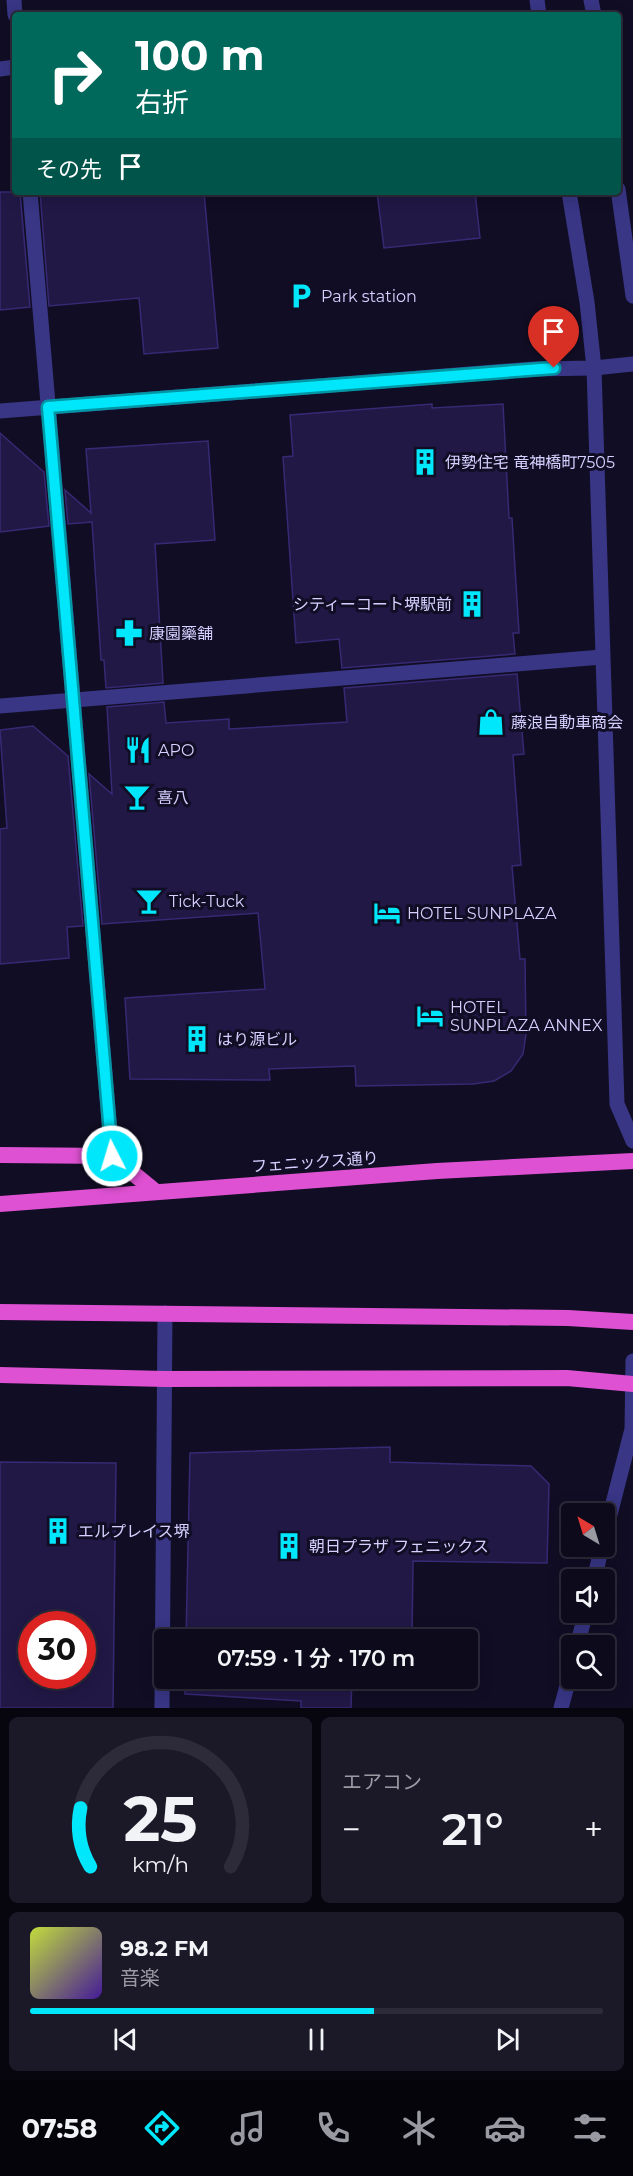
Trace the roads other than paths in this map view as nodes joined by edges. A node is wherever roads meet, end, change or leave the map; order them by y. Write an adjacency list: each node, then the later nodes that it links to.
1 (30, 195): 7 (street)
2 (569, 195): 6 (street)
3 (619, 195): 4 (street)
4 (633, 296)
5 (633, 364): 6 (street)
6 (594, 368): 7 (street); 9 (street)
7 (48, 407): 8 (street); 10 (street)
8 (0, 411)
9 (602, 657): 10 (street); 12 (street)
10 (73, 700): 11 (street); 14 (street)
11 (0, 706)
12 (633, 1141)
13 (0, 1155): 14 (highway)
14 (112, 1156): 16 (highway)
15 (633, 1161): 16 (highway, フェニックス通り)
16 (156, 1192): 17 (highway, フェニックス通り)
17 (0, 1204)
18 (0, 1312): 19 (highway)
19 (165, 1313): 20 (highway); 23 (street)
20 (633, 1322)
21 (633, 1361): 24 (street)
22 (0, 1375): 23 (highway)
23 (165, 1379): 24 (highway); 27 (street)
24 (633, 1384): 25 (street)
25 (613, 1503)
26 (566, 1689): 28 (street)
27 (162, 1708)
28 (561, 1708)

